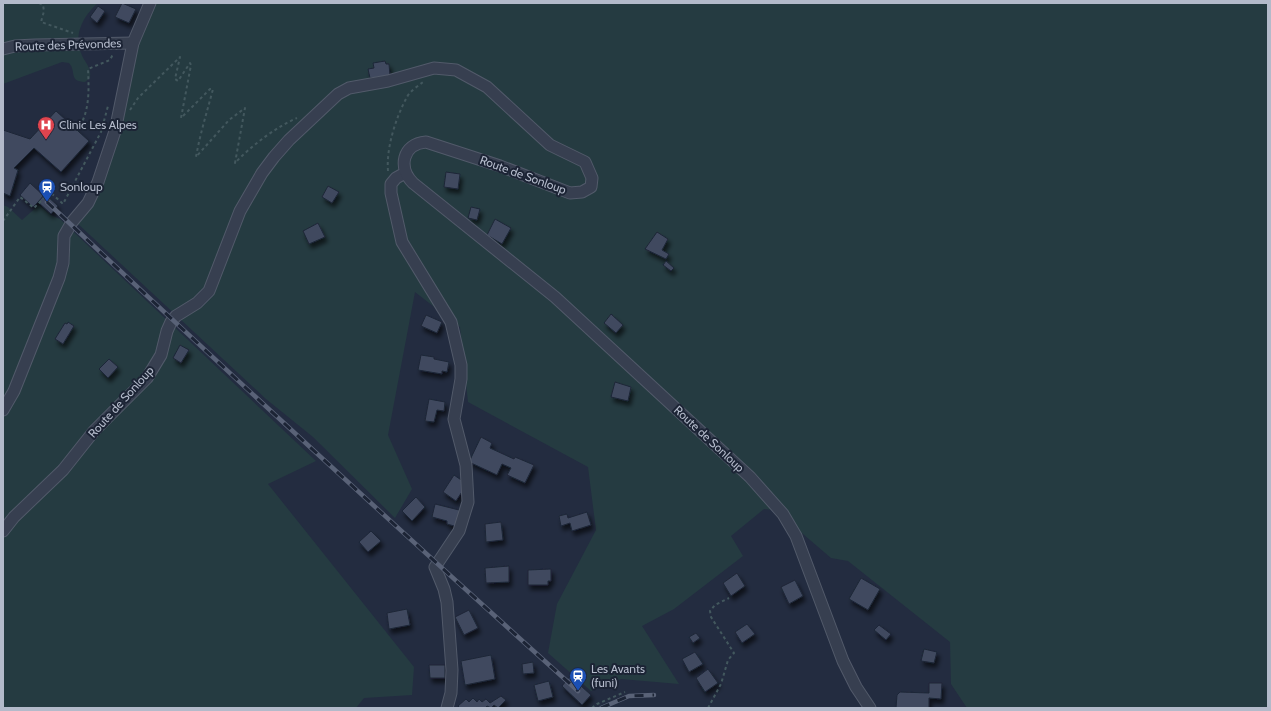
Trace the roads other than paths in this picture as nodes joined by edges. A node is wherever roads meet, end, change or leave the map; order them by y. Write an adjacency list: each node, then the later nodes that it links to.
1 (150, 3): 2 (street)
2 (133, 43): 3 (street, Route des Prévondes); 5 (street)
3 (3, 49)
4 (406, 173): 6 (street, Route de Sonloup); 7 (street); 8 (street, Route de Sonloup)
5 (3, 410)
6 (3, 530)
7 (447, 708)
8 (870, 708)

